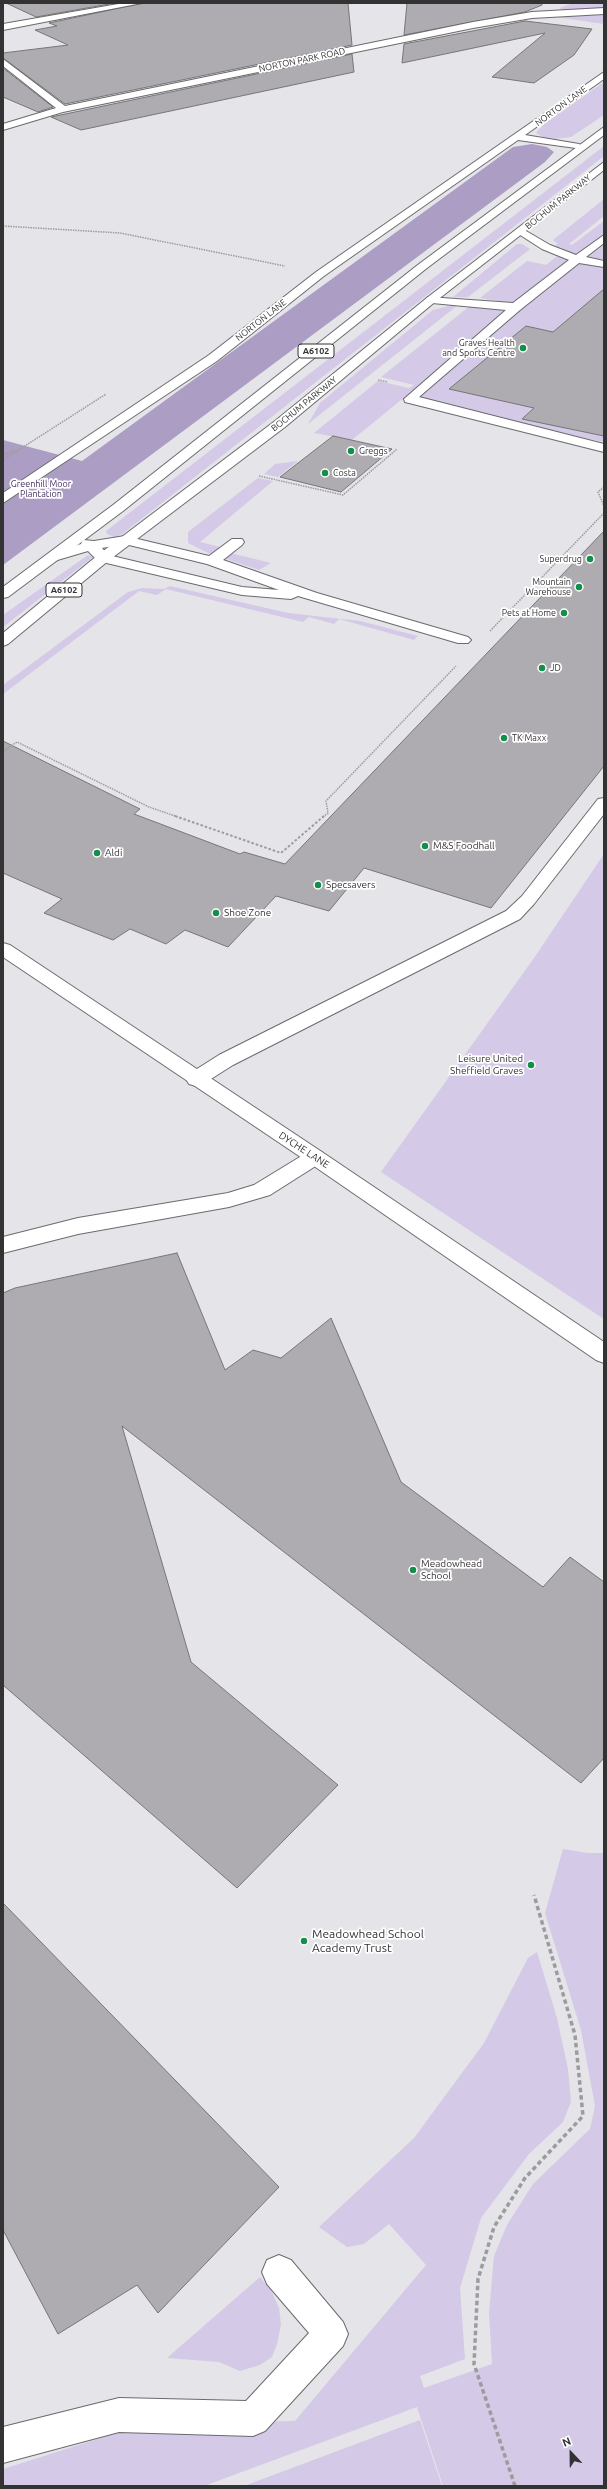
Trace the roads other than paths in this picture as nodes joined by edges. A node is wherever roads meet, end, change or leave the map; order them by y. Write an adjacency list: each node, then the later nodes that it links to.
1 (138, 3): 3 (main road)
2 (604, 11): 6 (main road, NORTON PARK ROAD)
3 (3, 27)
4 (3, 62): 6 (main road)
5 (604, 75): 9 (main road, NORTON LANE)
6 (63, 109): 7 (main road, NORTON PARK ROAD)
7 (3, 127)
8 (604, 130): 10 (main road, A6102)
9 (517, 137): 10 (main road, NORTON LANE); 19 (main road, NORTON LANE)
10 (579, 147): 20 (main road, A6102)
11 (604, 165): 12 (main road, BOCHUM PARKWAY / A6102)
12 (521, 231): 14 (main road); 16 (main road, BOCHUM PARKWAY / A6102)
13 (604, 238): 14 (main road)
14 (577, 259): 15 (main road); 17 (main road)
15 (604, 264)
16 (432, 299): 17 (main road); 21 (main road, BOCHUM PARKWAY / A6102)
17 (516, 307): 18 (main road)
18 (604, 448)
19 (3, 499)
20 (87, 540): 21 (main road); 23 (main road); 25 (main road)
21 (125, 540): 23 (main road, BOCHUM PARKWAY / A6102); 24 (main road)
22 (237, 542): 24 (main road)
23 (103, 558): 26 (main road); 27 (main road, BOCHUM PARKWAY / A6102)
24 (212, 561): 26 (main road)
25 (3, 594)
26 (312, 596): 28 (main road)
27 (3, 640)
28 (463, 640)
29 (604, 803): 31 (main road)
30 (3, 949): 31 (main road, DYCHE LANE)
31 (196, 1079): 32 (main road, DYCHE LANE)
32 (314, 1157): 33 (main road); 34 (main road, DYCHE LANE)
33 (3, 1245)
34 (604, 1354)
35 (279, 2272): 36 (main road)
36 (3, 2445)

